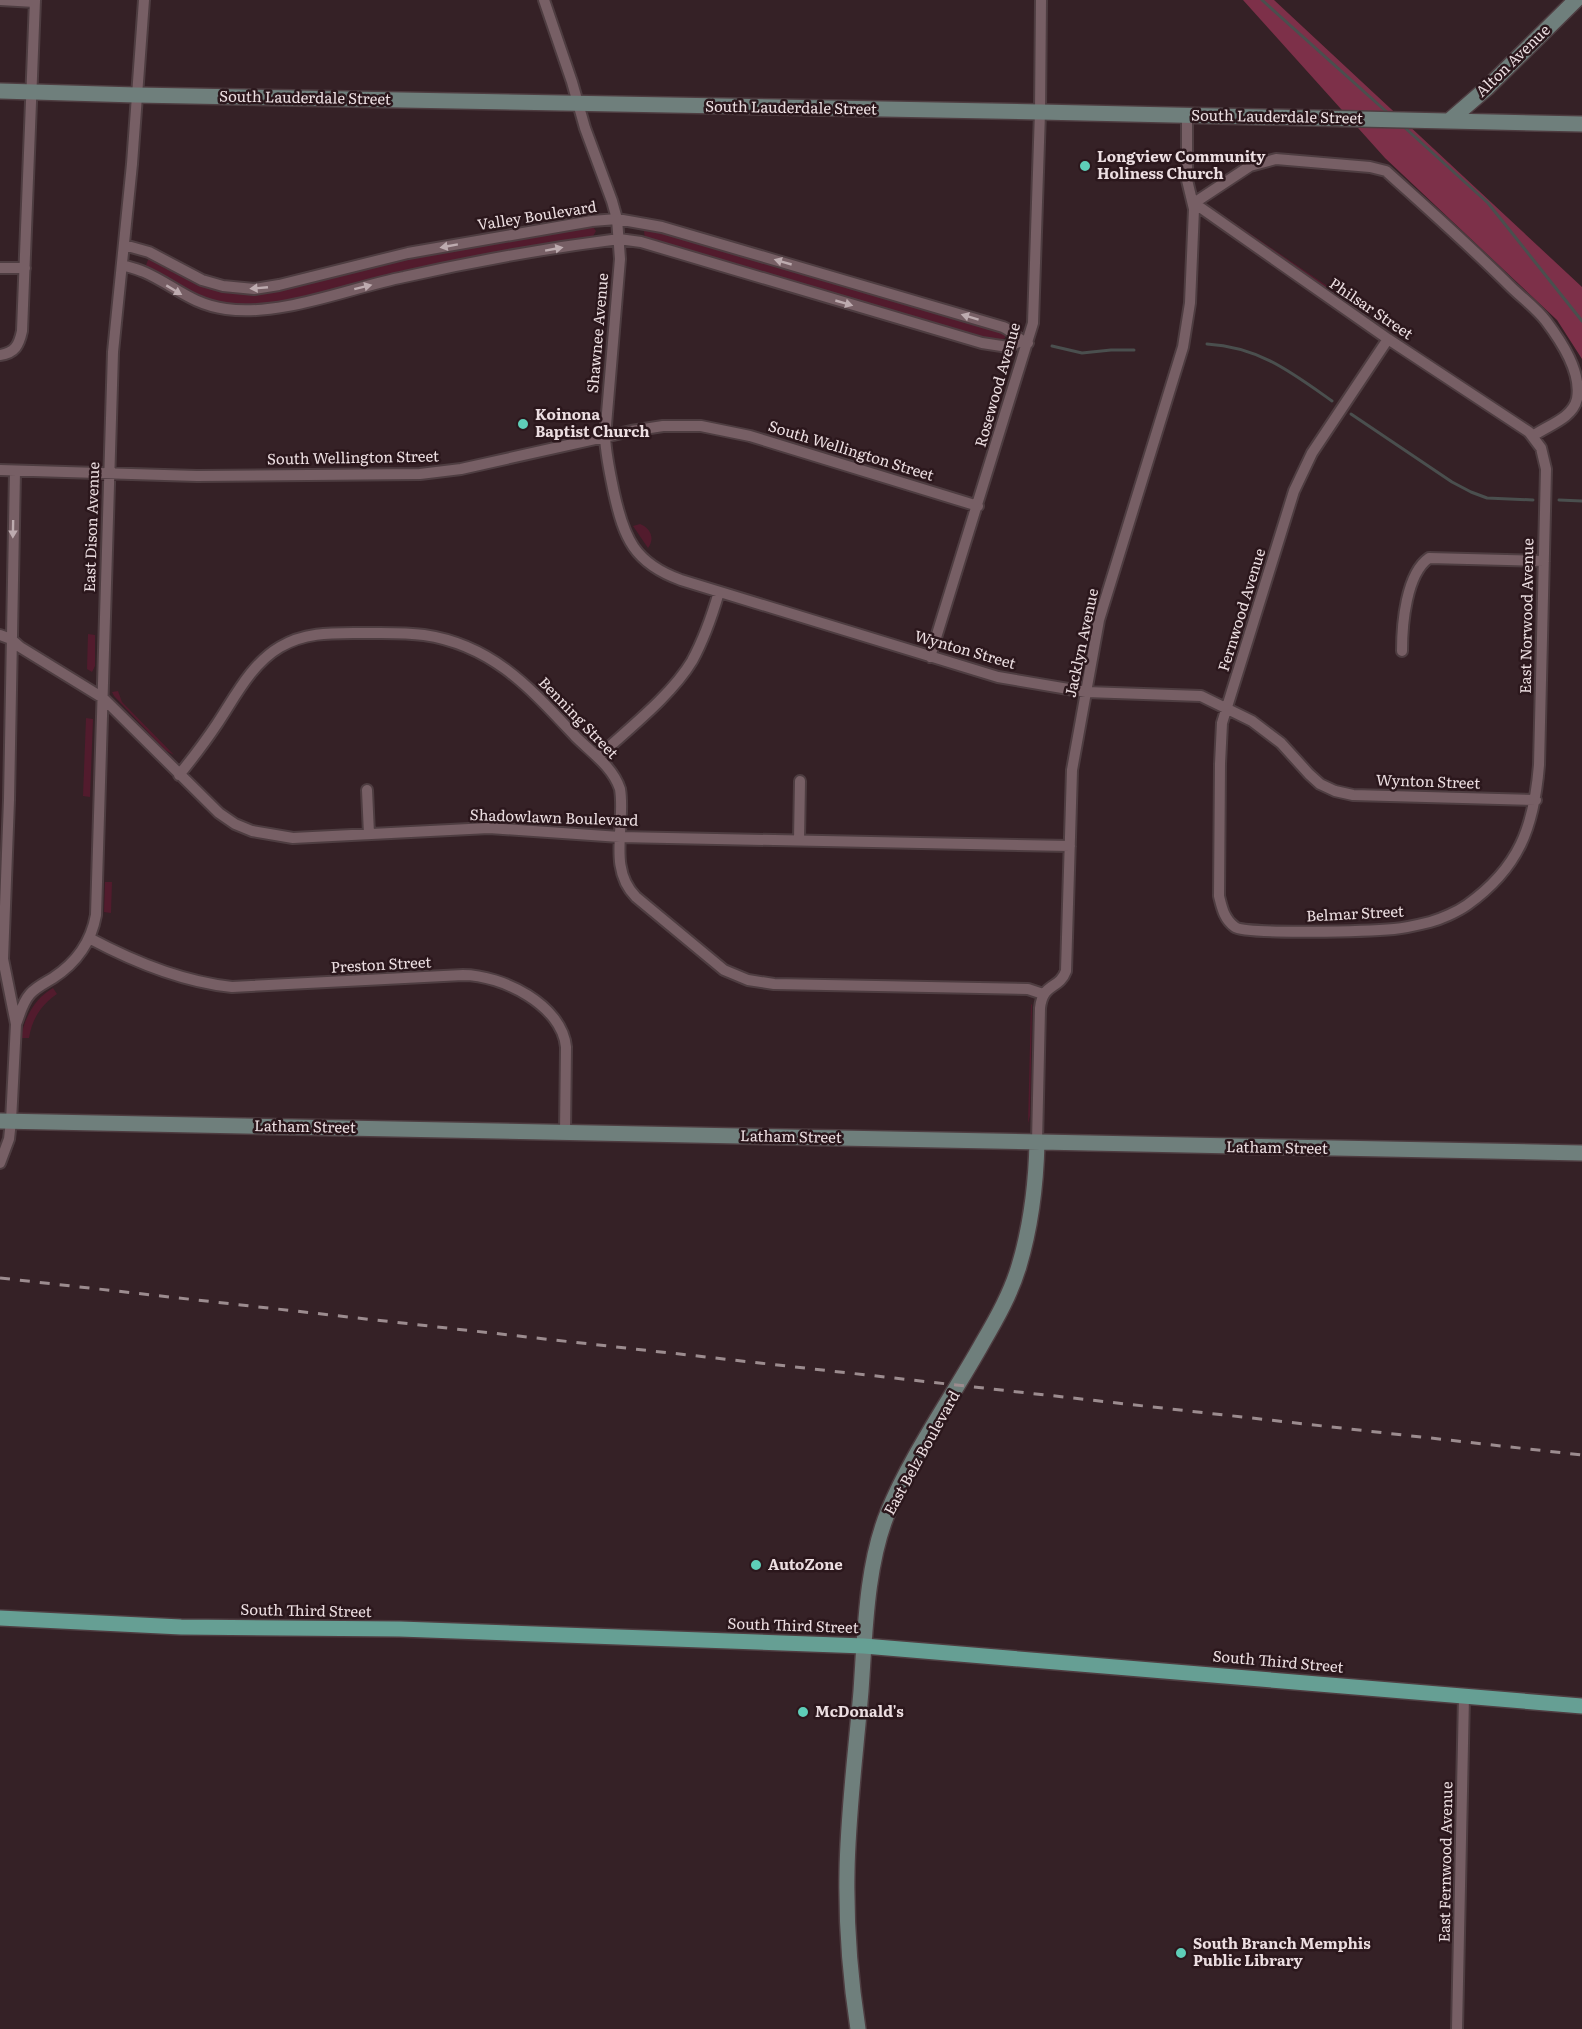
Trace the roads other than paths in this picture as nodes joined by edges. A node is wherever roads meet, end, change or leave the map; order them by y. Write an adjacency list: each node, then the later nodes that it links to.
1 (0, 0): 6 (street)
2 (144, 0): 9 (street, East Dison Avenue)
3 (544, 0): 10 (street, Shawnee Avenue)
4 (1041, 0): 11 (street, Rosewood Avenue)
5 (1576, 0): 13 (street, Alton Avenue)
6 (35, 1): 8 (street)
7 (0, 91): 8 (street, South Lauderdale Street)
8 (32, 92): 9 (street, South Lauderdale Street); 21 (street)
9 (136, 95): 10 (street, South Lauderdale Street); 18 (street, East Dison Avenue)
10 (579, 104): 11 (street, South Lauderdale Street); 16 (street, Shawnee Avenue)
11 (1040, 112): 12 (street, South Lauderdale Street); 23 (street, Rosewood Avenue)
12 (1187, 115): 13 (street, South Lauderdale Street); 15 (street, Jacklyn Avenue)
13 (1450, 120): 14 (street, South Lauderdale Street)
14 (1582, 124)
15 (1194, 203): 22 (street, Philsar Street); 25 (street); 36 (street, Jacklyn Avenue)
16 (617, 219): 17 (street, Shawnee Avenue); 18 (street, Valley Boulevard, one-way to 18); 23 (street, Valley Boulevard, one-way to 16)
17 (619, 239): 19 (street, one-way to 17); 23 (street, one-way to 23); 26 (street, Shawnee Avenue)
18 (124, 245): 19 (street, East Dison Avenue)
19 (122, 265): 29 (street, East Dison Avenue)
20 (0, 268): 21 (street)
21 (25, 268): 24 (street)
22 (1388, 339): 25 (street, Philsar Street); 38 (street, Fernwood Avenue)
23 (1024, 342): 30 (street, Rosewood Avenue)
24 (0, 355)
25 (1533, 436): 31 (street, East Norwood Avenue)
26 (605, 437): 29 (street, South Wellington Street); 30 (street, South Wellington Street); 32 (street, Shawnee Avenue)
27 (0, 470): 28 (street, South Wellington Street)
28 (15, 471): 29 (street, South Wellington Street); 33 (street, one-way to 33)
29 (109, 473): 37 (street, East Dison Avenue)
30 (978, 506): 35 (street, Rosewood Avenue)
31 (1544, 561): 34 (street); 44 (street, East Norwood Avenue)
32 (719, 592): 35 (street, Wynton Street); 39 (street)
33 (5, 637): 37 (street, Shadowlawn Boulevard); 43 (street)
34 (1402, 651)
35 (930, 657): 36 (street, Wynton Street)
36 (1086, 692): 38 (street, Wynton Street); 48 (street, Jacklyn Avenue)
37 (103, 698): 40 (street, Shadowlawn Boulevard); 50 (street, East Dison Avenue)
38 (1228, 709): 44 (street, Wynton Street); 49 (street, Fernwood Avenue)
39 (598, 757): 40 (street, Benning Street); 46 (street, Benning Street)
40 (179, 775): 45 (street, Shadowlawn Boulevard)
41 (800, 781): 47 (street)
42 (367, 790): 45 (street)
43 (4, 800): 51 (street)
44 (1536, 800): 49 (street, Belmar Street)
45 (369, 834): 46 (street, Shadowlawn Boulevard)
46 (620, 837): 47 (street, Shadowlawn Boulevard); 52 (street, Benning Street)
47 (799, 840): 48 (street, Shadowlawn Boulevard)
48 (1070, 846): 52 (street, Jacklyn Avenue)
49 (1224, 916)
50 (89, 938): 53 (street, East Dison Avenue); 55 (street, Preston Street)
51 (1, 958): 53 (street)
52 (1043, 994): 56 (street)
53 (16, 1024): 54 (street)
54 (6, 1121): 55 (street, Latham Street); 58 (street)
55 (565, 1133): 56 (street, Latham Street)
56 (1037, 1143): 57 (street, Latham Street); 60 (street, East Belz Boulevard)
57 (1582, 1153)
58 (0, 1163)
59 (0, 1618): 60 (main road, South Third Street)
60 (864, 1646): 61 (main road, South Third Street); 63 (street, East Belz Boulevard)
61 (1464, 1696): 62 (main road, South Third Street); 64 (street, East Fernwood Avenue)
62 (1582, 1706)
63 (858, 2029)
64 (1457, 2029)

